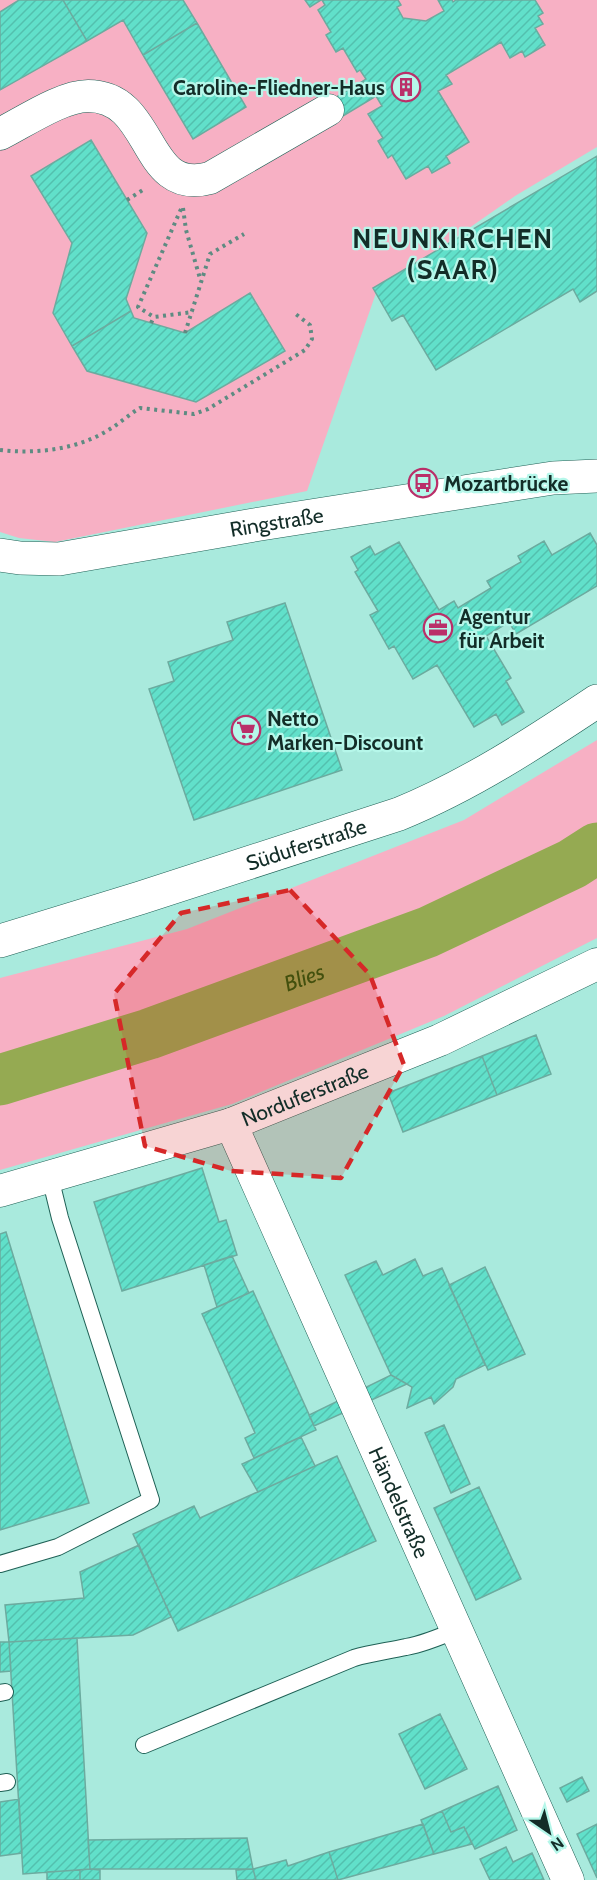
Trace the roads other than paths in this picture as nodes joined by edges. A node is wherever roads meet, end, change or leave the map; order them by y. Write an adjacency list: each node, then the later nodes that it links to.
1 (328, 110): 2 (street)
2 (0, 134)
3 (597, 464): 5 (street, Ringstraße)
4 (597, 476): 5 (street, Ringstraße)
5 (553, 478): 6 (street, Ringstraße)
6 (0, 555)
7 (596, 702): 8 (street, Süduferstraße)
8 (0, 941)
9 (597, 964): 10 (street, Norduferstraße)
10 (231, 1124): 11 (street, Norduferstraße); 14 (street, Händelstraße)
11 (50, 1177): 12 (street, Norduferstraße); 13 (lane)
12 (0, 1191)
13 (0, 1564)
14 (456, 1630): 15 (lane); 16 (street, Händelstraße)
15 (144, 1745)
16 (568, 1880)

